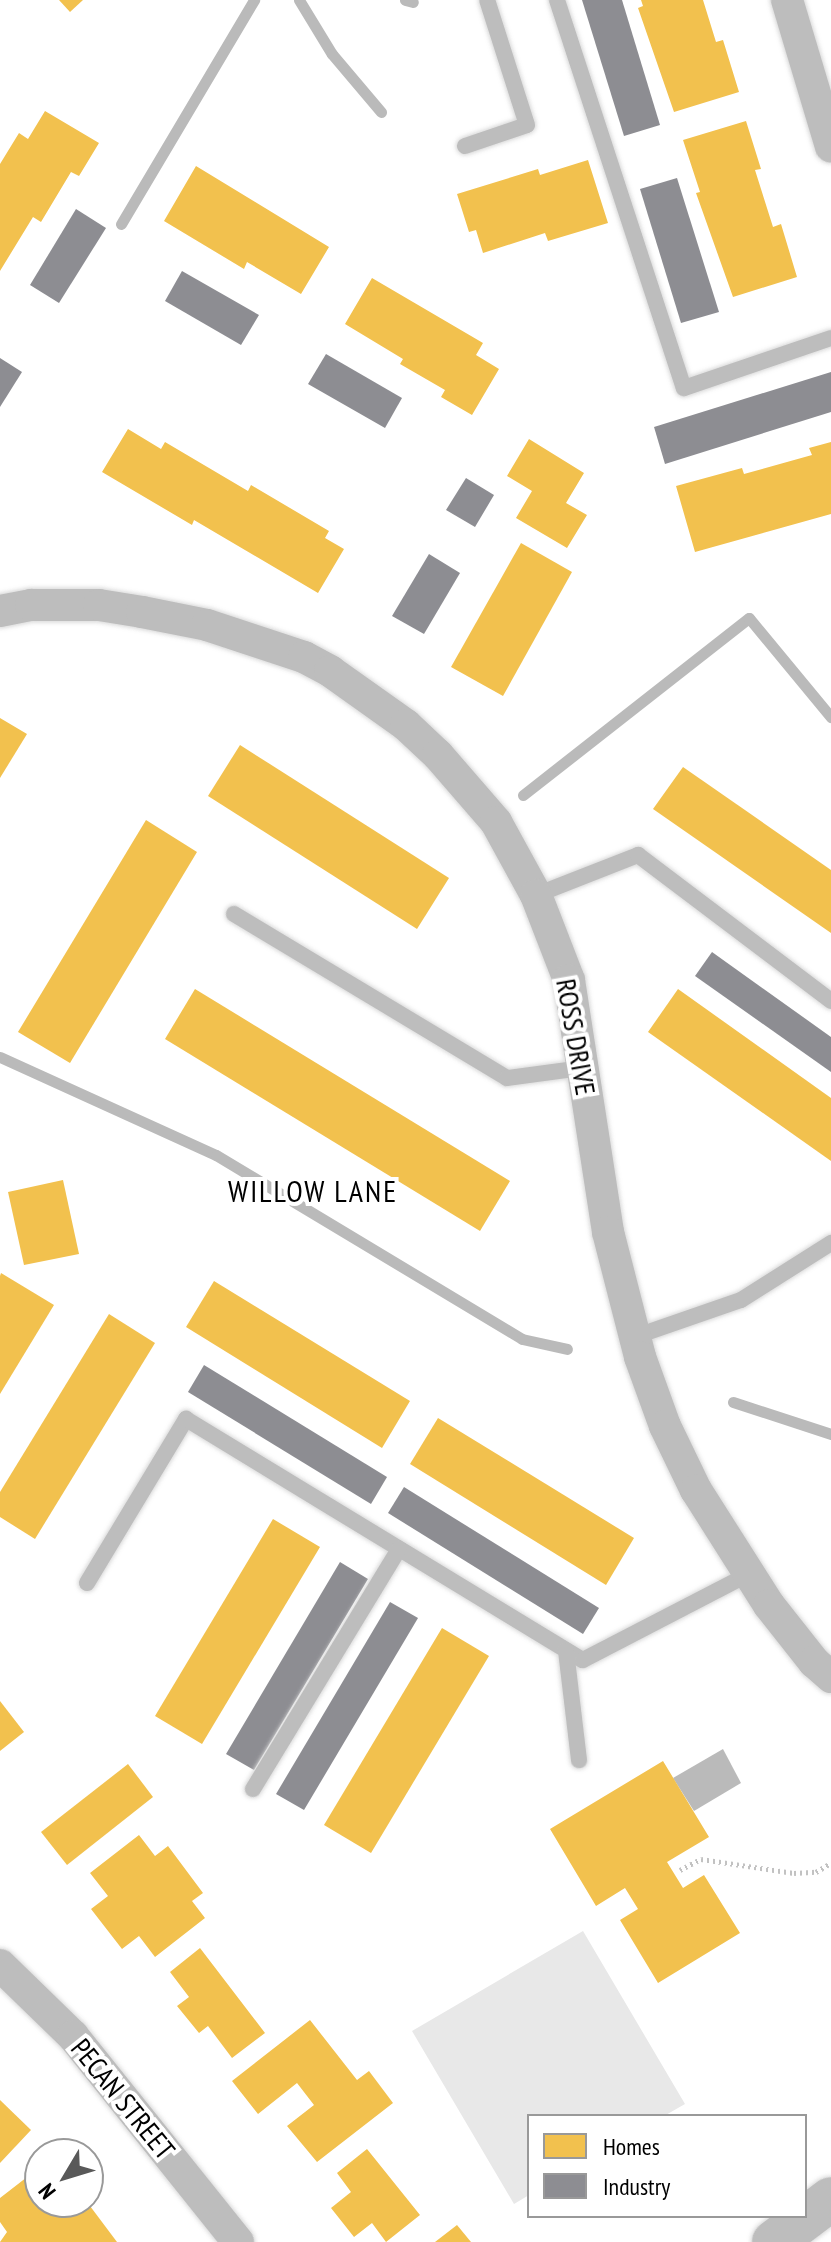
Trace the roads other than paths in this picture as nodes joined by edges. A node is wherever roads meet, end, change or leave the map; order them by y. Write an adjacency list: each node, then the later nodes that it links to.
1 (487, 0): 4 (lane)
2 (557, 0): 6 (lane)
3 (787, 0): 5 (street)
4 (465, 146)
5 (831, 147)
6 (831, 338)
7 (0, 611): 8 (street, ROSS DRIVE)
8 (536, 895): 10 (lane); 11 (street, ROSS DRIVE)
9 (234, 914): 11 (lane)
10 (831, 1001)
11 (582, 1068): 13 (street, ROSS DRIVE)
12 (831, 1243): 13 (lane)
13 (634, 1337): 15 (street, ROSS DRIVE)
14 (399, 1549): 16 (lane); 17 (lane); 20 (lane)
15 (749, 1574): 17 (lane); 18 (street, ROSS DRIVE)
16 (87, 1583)
17 (566, 1651): 19 (lane)
18 (831, 1677)
19 (579, 1760)
20 (253, 1789)
21 (0, 1965): 25 (street, PECAN STREET)
22 (831, 2199): 23 (main road)
23 (807, 2217)
24 (806, 2218): 26 (main road)
25 (238, 2242)
26 (774, 2242)

